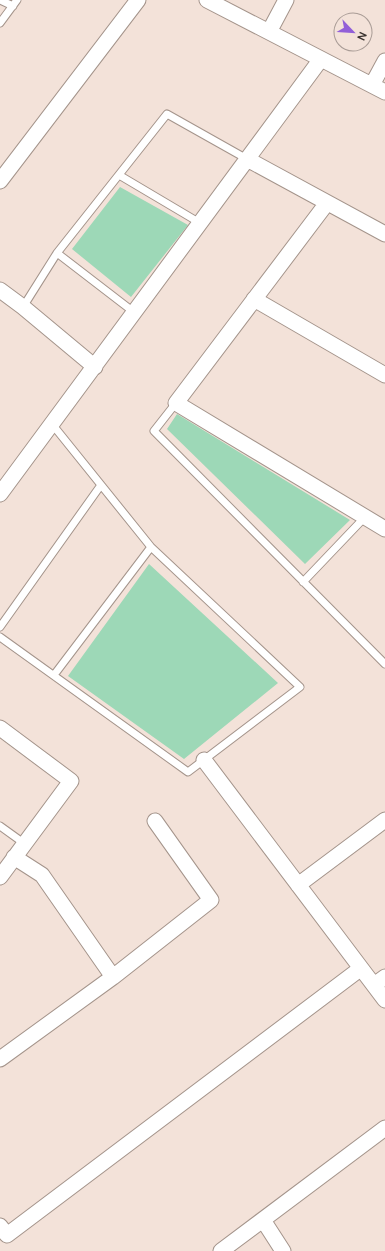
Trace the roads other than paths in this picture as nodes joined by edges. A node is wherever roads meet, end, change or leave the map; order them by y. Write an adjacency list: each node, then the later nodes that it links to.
1 (0, 0): 6 (lane)
2 (17, 0): 6 (lane)
3 (138, 0): 14 (street)
4 (207, 0): 8 (street)
5 (286, 0): 8 (street)
6 (12, 6): 7 (lane)
7 (0, 23)
8 (269, 32): 9 (street)
9 (321, 59): 11 (street); 12 (street)
10 (385, 61): 11 (street)
11 (379, 89)
12 (247, 159): 13 (lane); 15 (street); 16 (street)
13 (119, 176): 16 (lane); 18 (lane)
14 (0, 181)
15 (327, 202): 17 (street); 20 (street)
16 (200, 223): 22 (street)
17 (385, 234)
18 (57, 253): 21 (lane); 22 (lane)
19 (0, 290): 21 (street)
20 (254, 300): 24 (street); 25 (street)
21 (23, 307): 23 (street)
22 (135, 313): 23 (street)
23 (95, 367): 26 (street)
24 (385, 376)
25 (176, 403): 29 (street); 32 (lane)
26 (52, 424): 27 (lane); 28 (street)
27 (101, 485): 31 (lane); 33 (lane)
28 (0, 494)
29 (365, 517): 30 (street); 32 (lane)
30 (385, 529)
31 (151, 547): 36 (lane); 38 (lane)
32 (303, 582): 35 (lane)
33 (0, 627)
34 (0, 637): 36 (lane)
35 (385, 664)
36 (54, 675): 38 (lane)
37 (0, 728): 42 (street)
38 (204, 760): 45 (street)
39 (385, 820): 45 (street)
40 (155, 821): 47 (street)
41 (0, 826): 42 (lane)
42 (25, 844): 43 (street)
43 (14, 857): 44 (street); 47 (street)
44 (0, 877)
45 (298, 885): 46 (street)
46 (360, 968): 48 (street); 53 (street)
47 (113, 977): 50 (street)
48 (379, 981): 49 (street)
49 (385, 1000)
50 (0, 1059)
51 (385, 1128): 52 (street)
52 (263, 1220): 54 (street); 55 (street)
53 (0, 1226)
54 (221, 1251)
55 (283, 1251)

